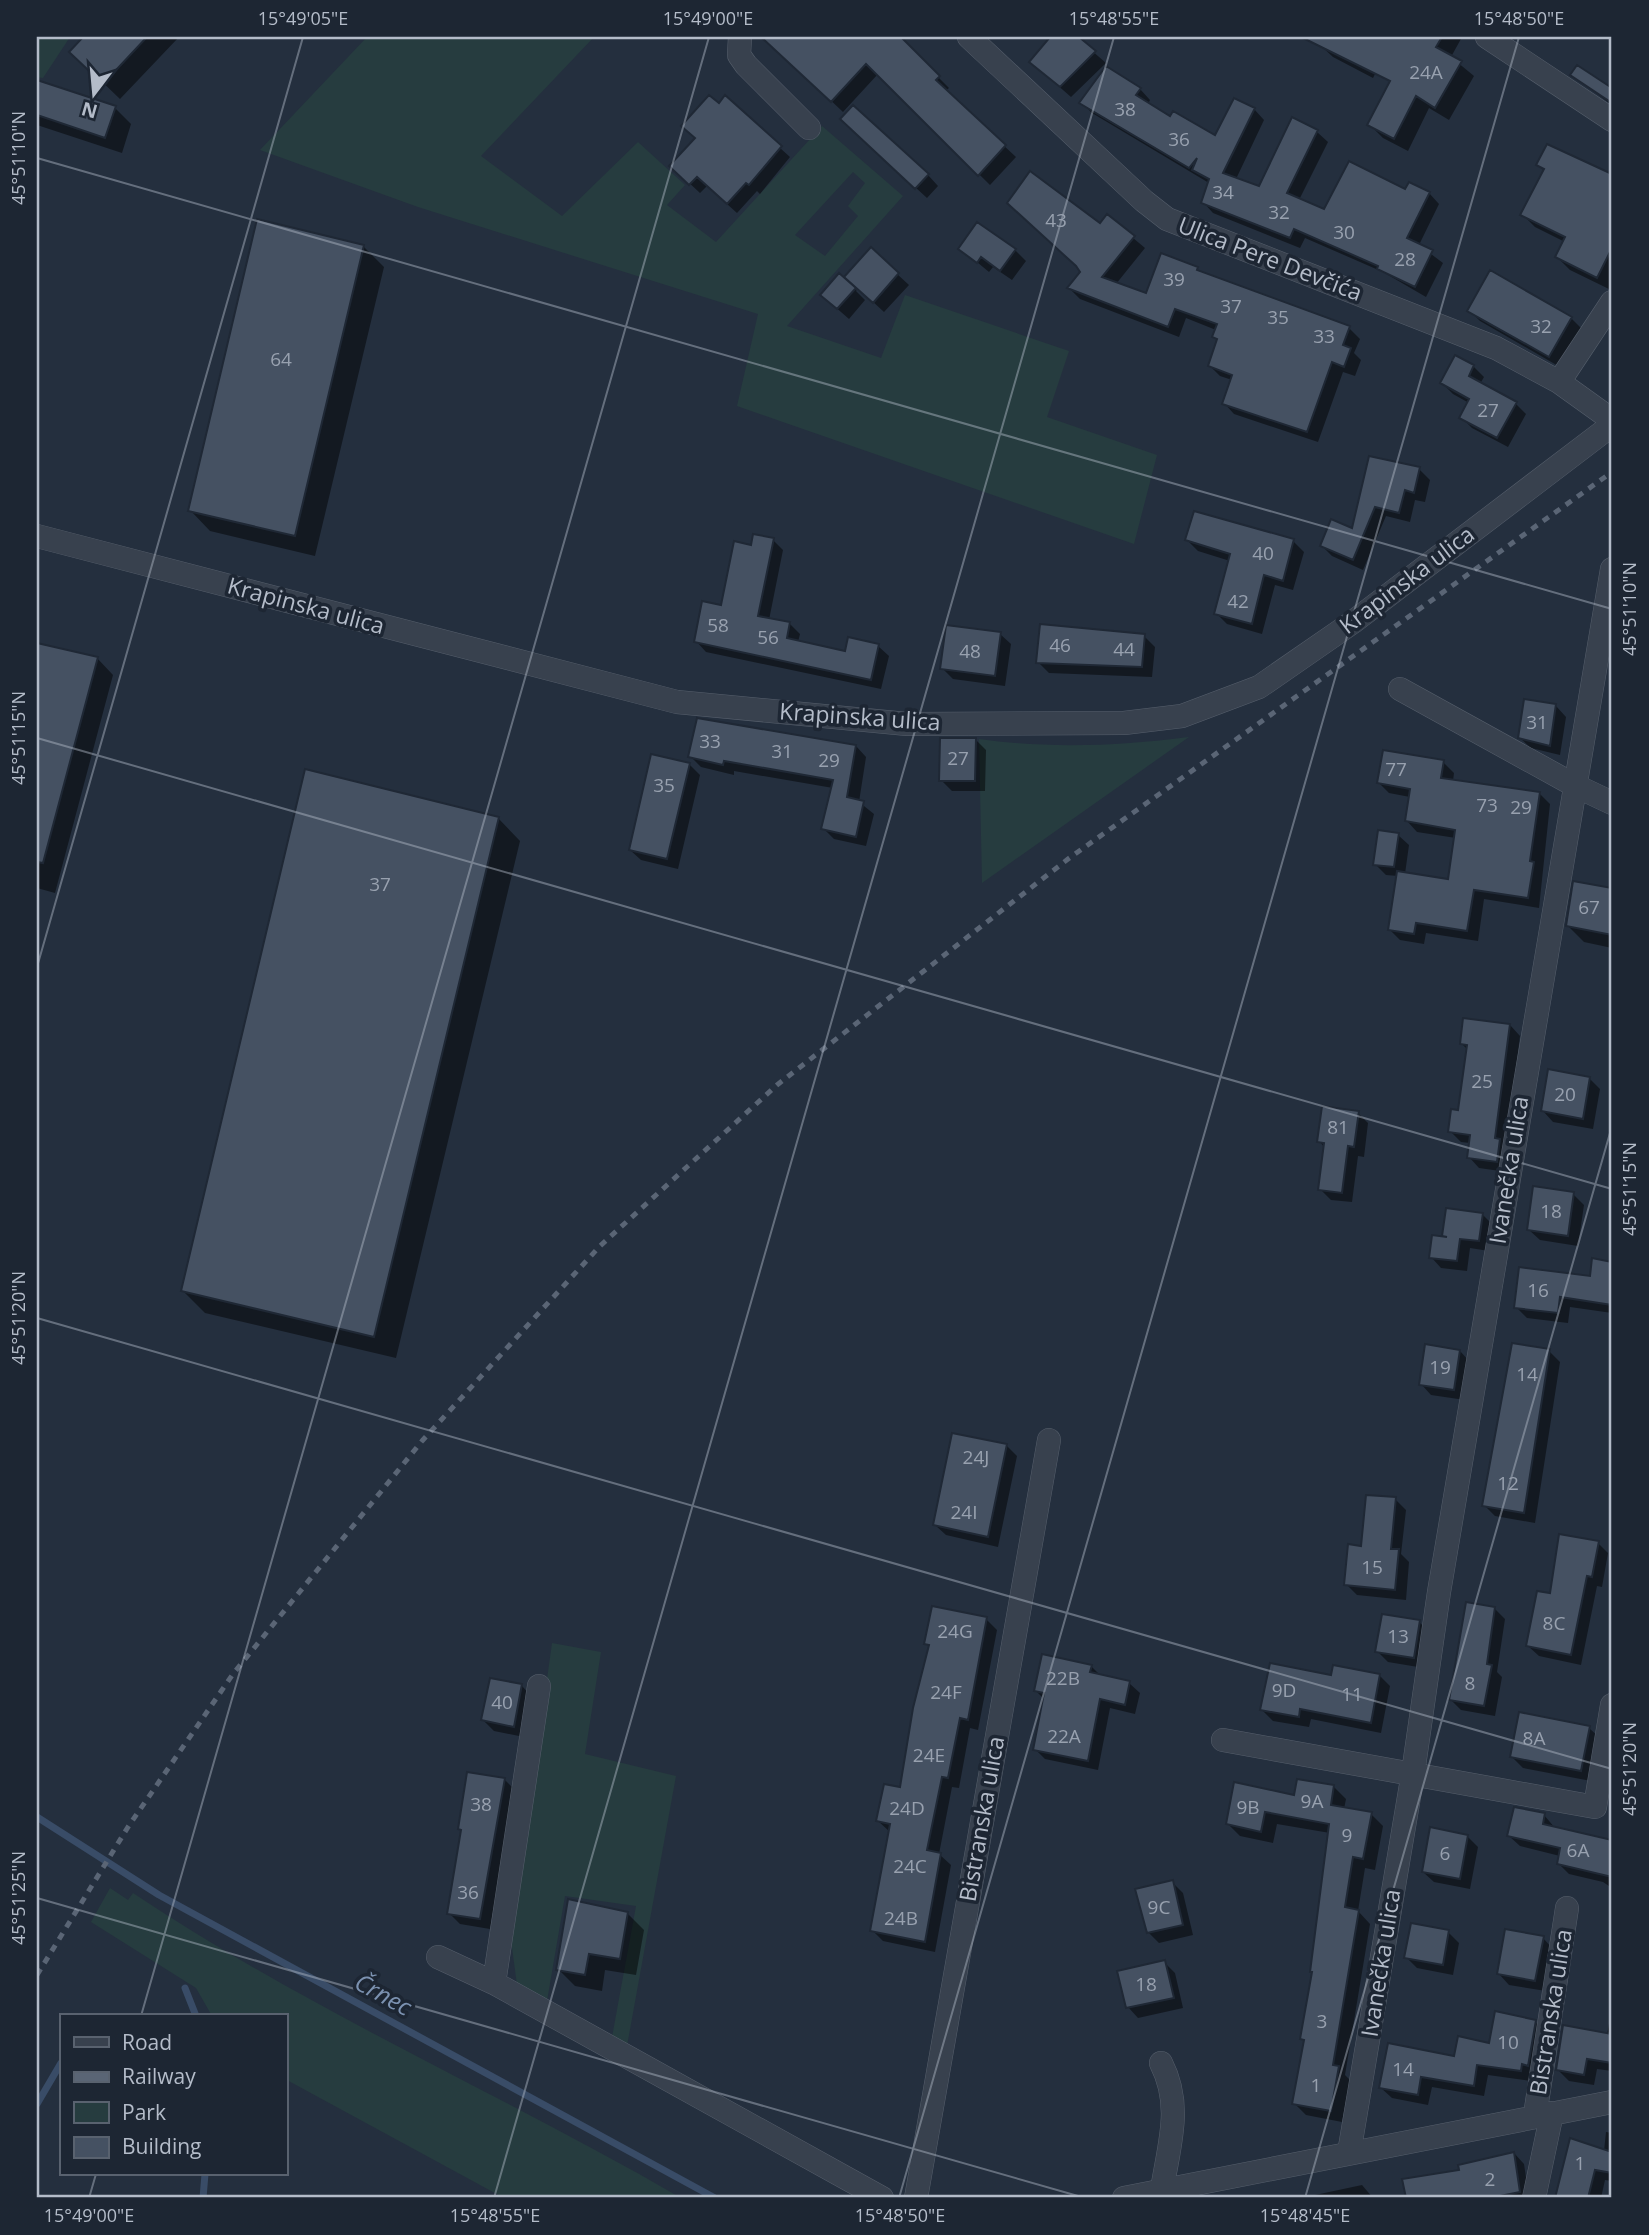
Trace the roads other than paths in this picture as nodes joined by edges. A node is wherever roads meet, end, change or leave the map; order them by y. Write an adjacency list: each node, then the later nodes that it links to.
1 (740, 37): 5 (street)
2 (969, 37): 7 (street, Ulica Pere Devčića)
3 (1487, 37): 4 (street)
4 (1612, 120)
5 (809, 128)
6 (1612, 302): 7 (street)
7 (1559, 382): 8 (street, Ulica Pere Devčića)
8 (1612, 422): 9 (street, Krapinska ulica)
9 (37, 536)
10 (1612, 569): 12 (street, Ivanečka ulica)
11 (1399, 689): 12 (street)
12 (1574, 785): 13 (street); 18 (street, Ivanečka ulica)
13 (1612, 803)
14 (1049, 1440): 29 (street, Bistranska ulica)
15 (539, 1686): 22 (street)
16 (1612, 1704): 19 (street)
17 (1223, 1740): 18 (street)
18 (1413, 1773): 19 (street); 26 (street, Ivanečka ulica)
19 (1604, 1809)
20 (1567, 1908): 25 (street, Bistranska ulica)
21 (438, 1957): 22 (street)
22 (494, 1983): 28 (street)
23 (1161, 2063): 27 (street)
24 (1612, 2102): 25 (street, Bistranska ulica)
25 (1543, 2114): 26 (street, Bistranska ulica); 31 (street)
26 (1349, 2153): 27 (street, Bistranska ulica)
27 (1162, 2190): 30 (street, Bistranska ulica)
28 (882, 2198)
29 (916, 2198)
30 (1124, 2198)
31 (1534, 2198)

